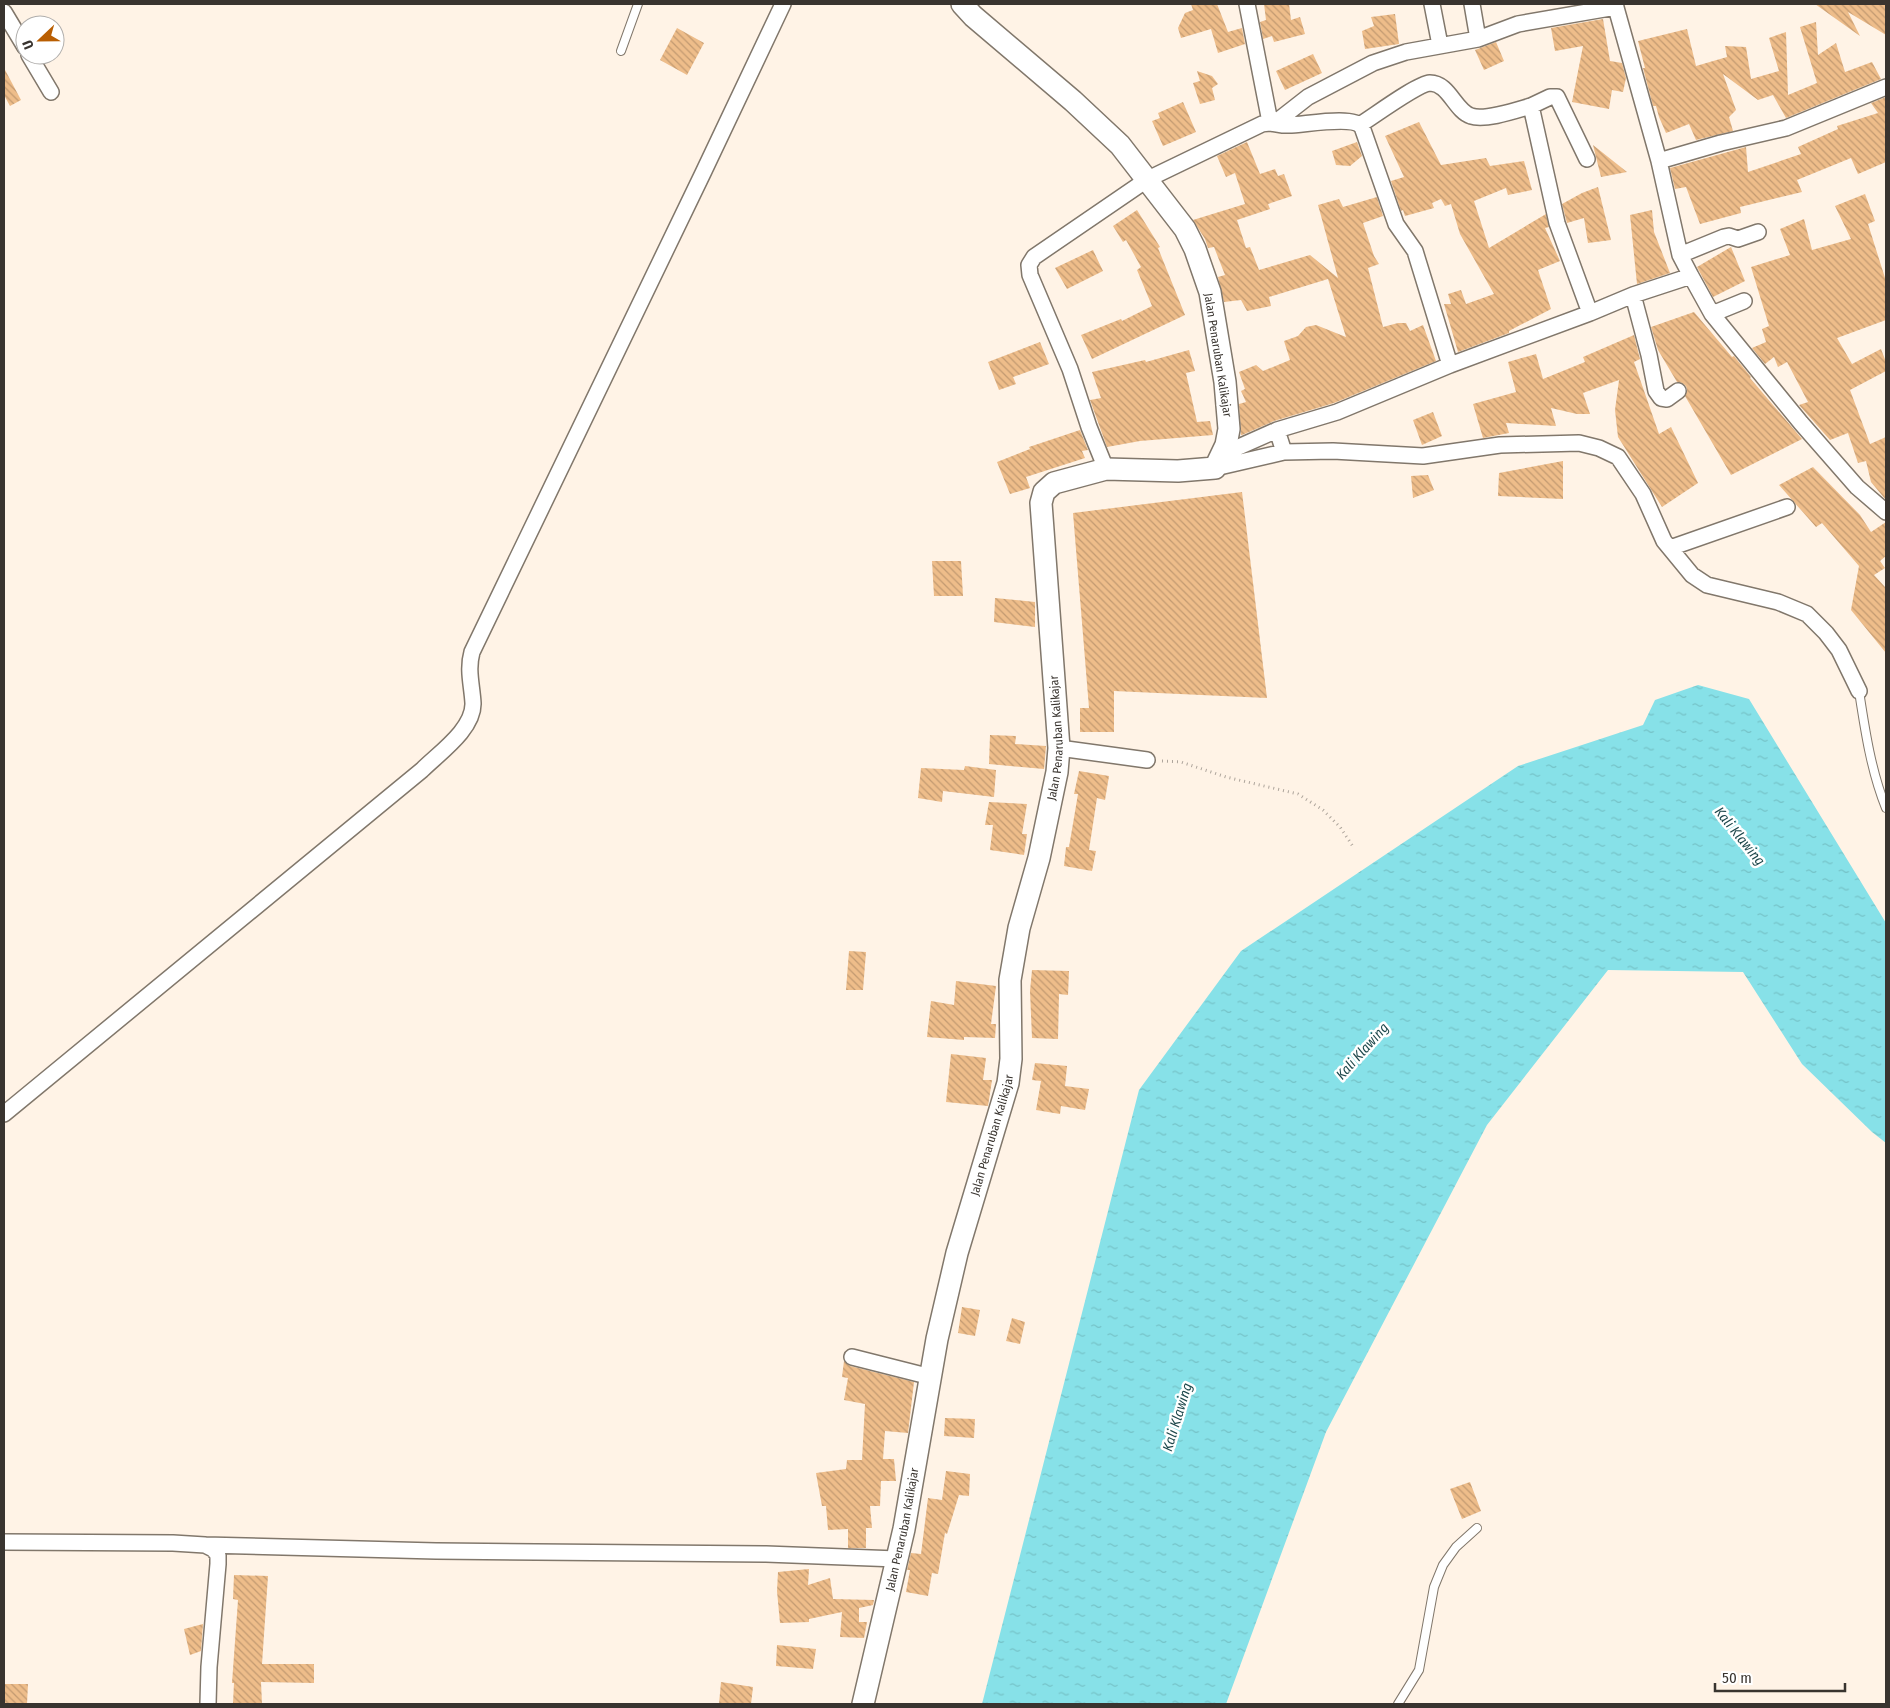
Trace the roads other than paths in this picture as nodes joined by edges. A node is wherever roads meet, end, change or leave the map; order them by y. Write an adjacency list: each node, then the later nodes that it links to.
1 (638, 4): 12 (lane)
2 (783, 4): 42 (street)
3 (962, 4): 21 (street, Jalan Penaruban Kalikajar)
4 (1247, 4): 17 (street)
5 (1432, 4): 11 (street)
6 (1472, 4): 10 (street)
7 (1616, 5): 10 (street); 20 (street)
8 (4, 12): 9 (street)
9 (15, 31)
10 (1478, 39): 11 (street)
11 (1440, 45): 17 (street)
12 (621, 50)
13 (36, 65): 15 (street)
14 (1886, 87): 20 (street)
15 (51, 92)
16 (1531, 106): 18 (street); 19 (street); 27 (street)
17 (1273, 122): 18 (street); 21 (street)
18 (1361, 124): 29 (street)
19 (1587, 159)
20 (1659, 161): 23 (street)
21 (1148, 179): 33 (street, Jalan Penaruban Kalikajar); 34 (street)
22 (1758, 232): 23 (street)
23 (1680, 256): 24 (street)
24 (1690, 276): 25 (street); 28 (street)
25 (1633, 295): 27 (street); 30 (street)
26 (1744, 301): 28 (street)
27 (1590, 313): 29 (street)
28 (1712, 314): 36 (street)
29 (1450, 365): 31 (street)
30 (1678, 391)
31 (1278, 430): 32 (street); 33 (street)
32 (1284, 452): 33 (street); 37 (street)
33 (1219, 461): 34 (street, Jalan Penaruban Kalikajar)
34 (1106, 469): 39 (street, Jalan Penaruban Kalikajar)
35 (1787, 507): 37 (street)
36 (1886, 512)
37 (1670, 548): 38 (street)
38 (1859, 691): 41 (lane)
39 (1059, 748): 40 (street); 44 (street, Jalan Penaruban Kalikajar)
40 (1147, 760)
41 (1886, 808)
42 (4, 1114)
43 (852, 1357): 44 (street)
44 (931, 1377): 48 (street, Jalan Penaruban Kalikajar)
45 (1477, 1528): 51 (lane)
46 (4, 1542): 47 (street)
47 (205, 1545): 48 (street); 49 (street)
48 (897, 1558): 50 (street, Jalan Penaruban Kalikajar)
49 (208, 1704)
50 (862, 1704)
51 (1398, 1704)

